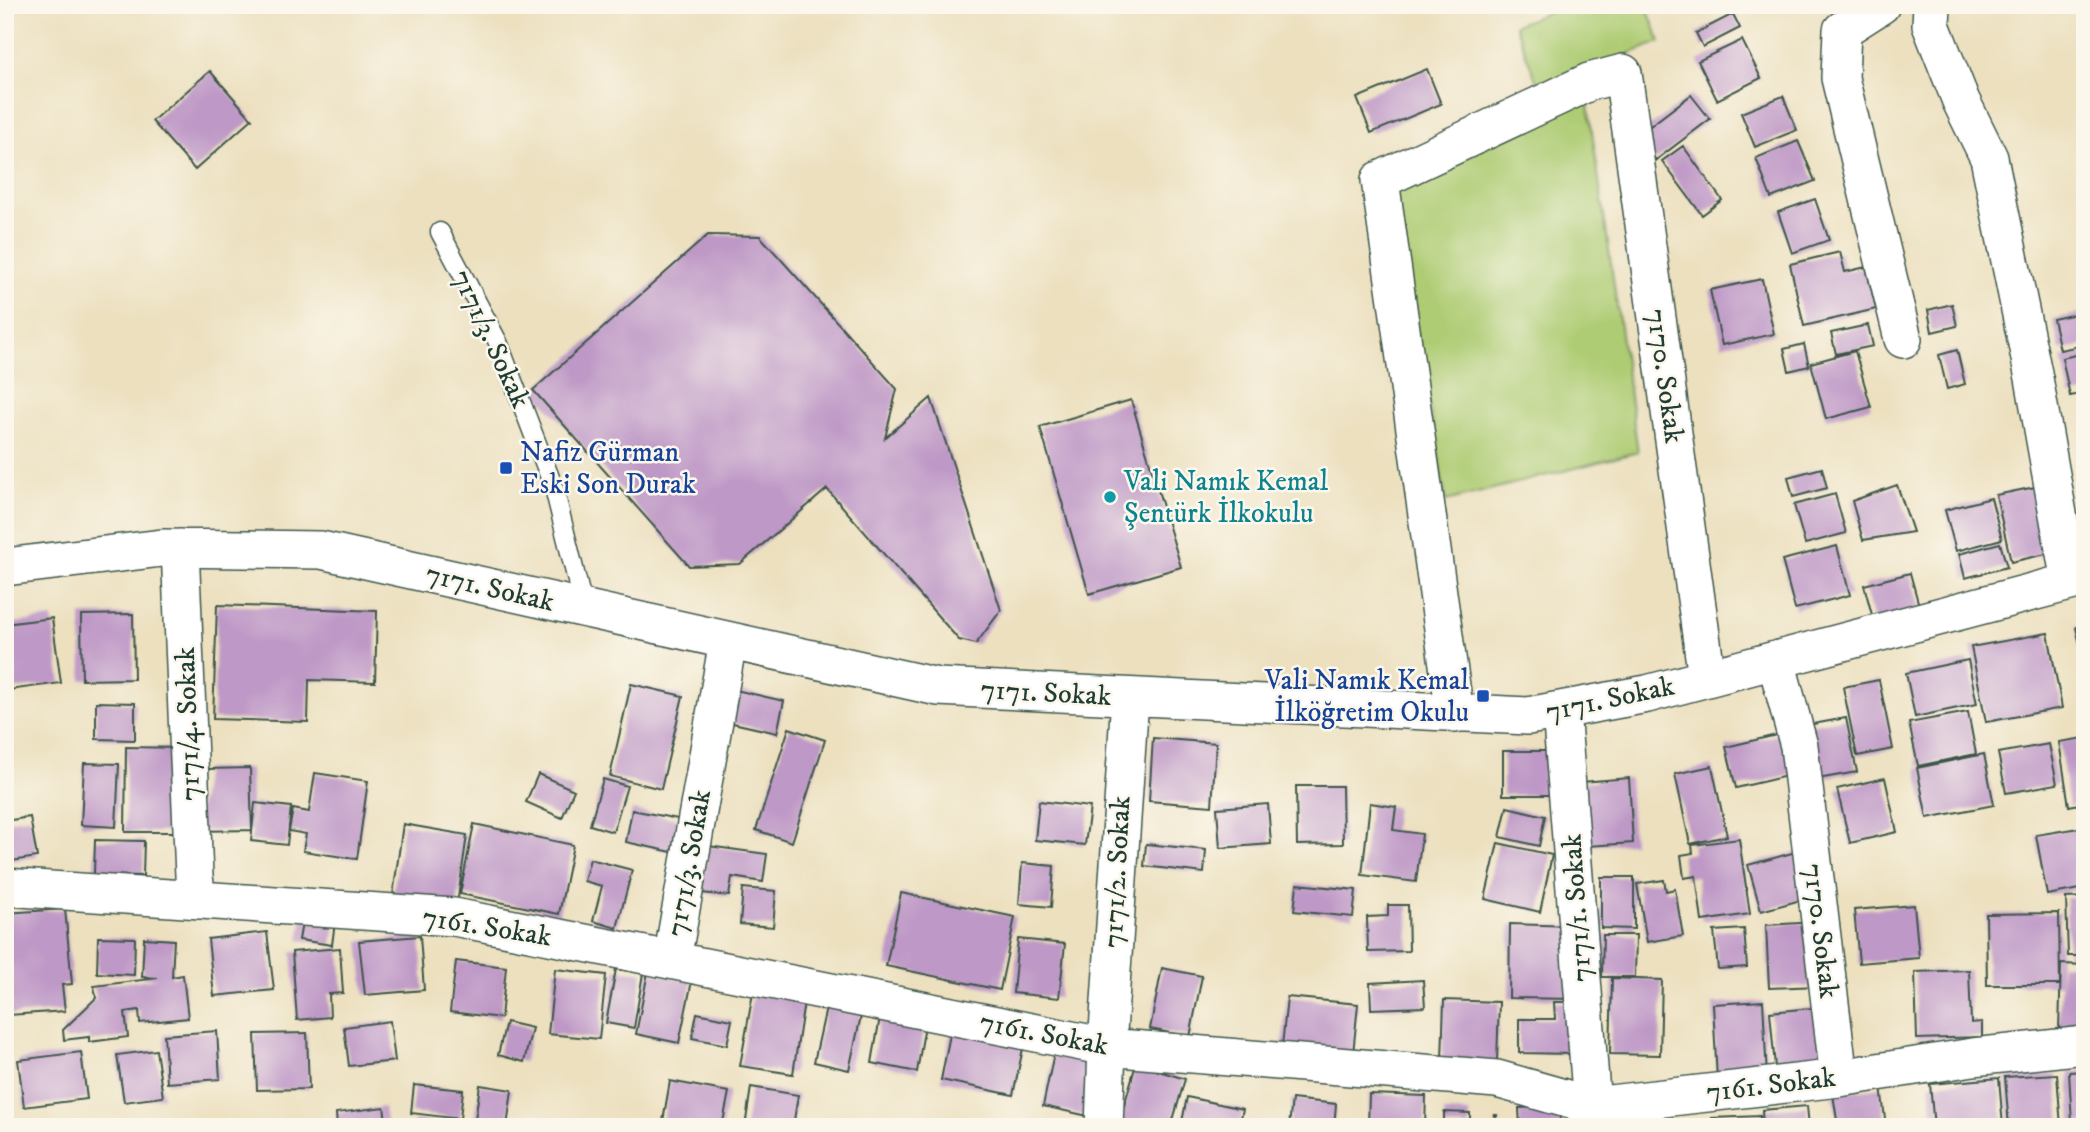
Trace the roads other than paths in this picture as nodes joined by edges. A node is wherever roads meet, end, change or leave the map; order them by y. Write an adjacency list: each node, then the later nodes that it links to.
1 (1881, 5): 4 (street)
2 (1933, 5): 7 (street)
3 (440, 232): 8 (lane, 7171/3. Sokak)
4 (1903, 339)
5 (180, 548): 6 (street, 7171. Sokak); 8 (street, 7171. Sokak); 16 (street, 7171/4. Sokak)
6 (5, 567)
7 (2077, 580): 10 (street, 7171. Sokak)
8 (584, 609): 9 (street, 7171. Sokak)
9 (728, 641): 12 (street, 7171. Sokak); 17 (street, 7171/3. Sokak)
10 (1776, 661): 11 (street, 7171. Sokak); 20 (street, 7170. Sokak)
11 (1707, 678): 13 (street, 7171. Sokak); 14 (street, 7170. Sokak)
12 (1130, 697): 14 (street, 7171. Sokak); 19 (street, 7171/2. Sokak)
13 (1561, 710): 14 (street, 7171. Sokak); 21 (street, 7171/1. Sokak)
14 (1455, 714)
15 (5, 887): 16 (street, 7161. Sokak)
16 (197, 900): 17 (street, 7161. Sokak)
17 (672, 960): 19 (street, 7161. Sokak)
18 (2085, 1045): 20 (street, 7161. Sokak)
19 (1107, 1047): 21 (street, 7161. Sokak); 22 (street, 7171/2. Sokak)
20 (1839, 1078): 21 (street, 7161. Sokak)
21 (1592, 1106)
22 (1104, 1127)

